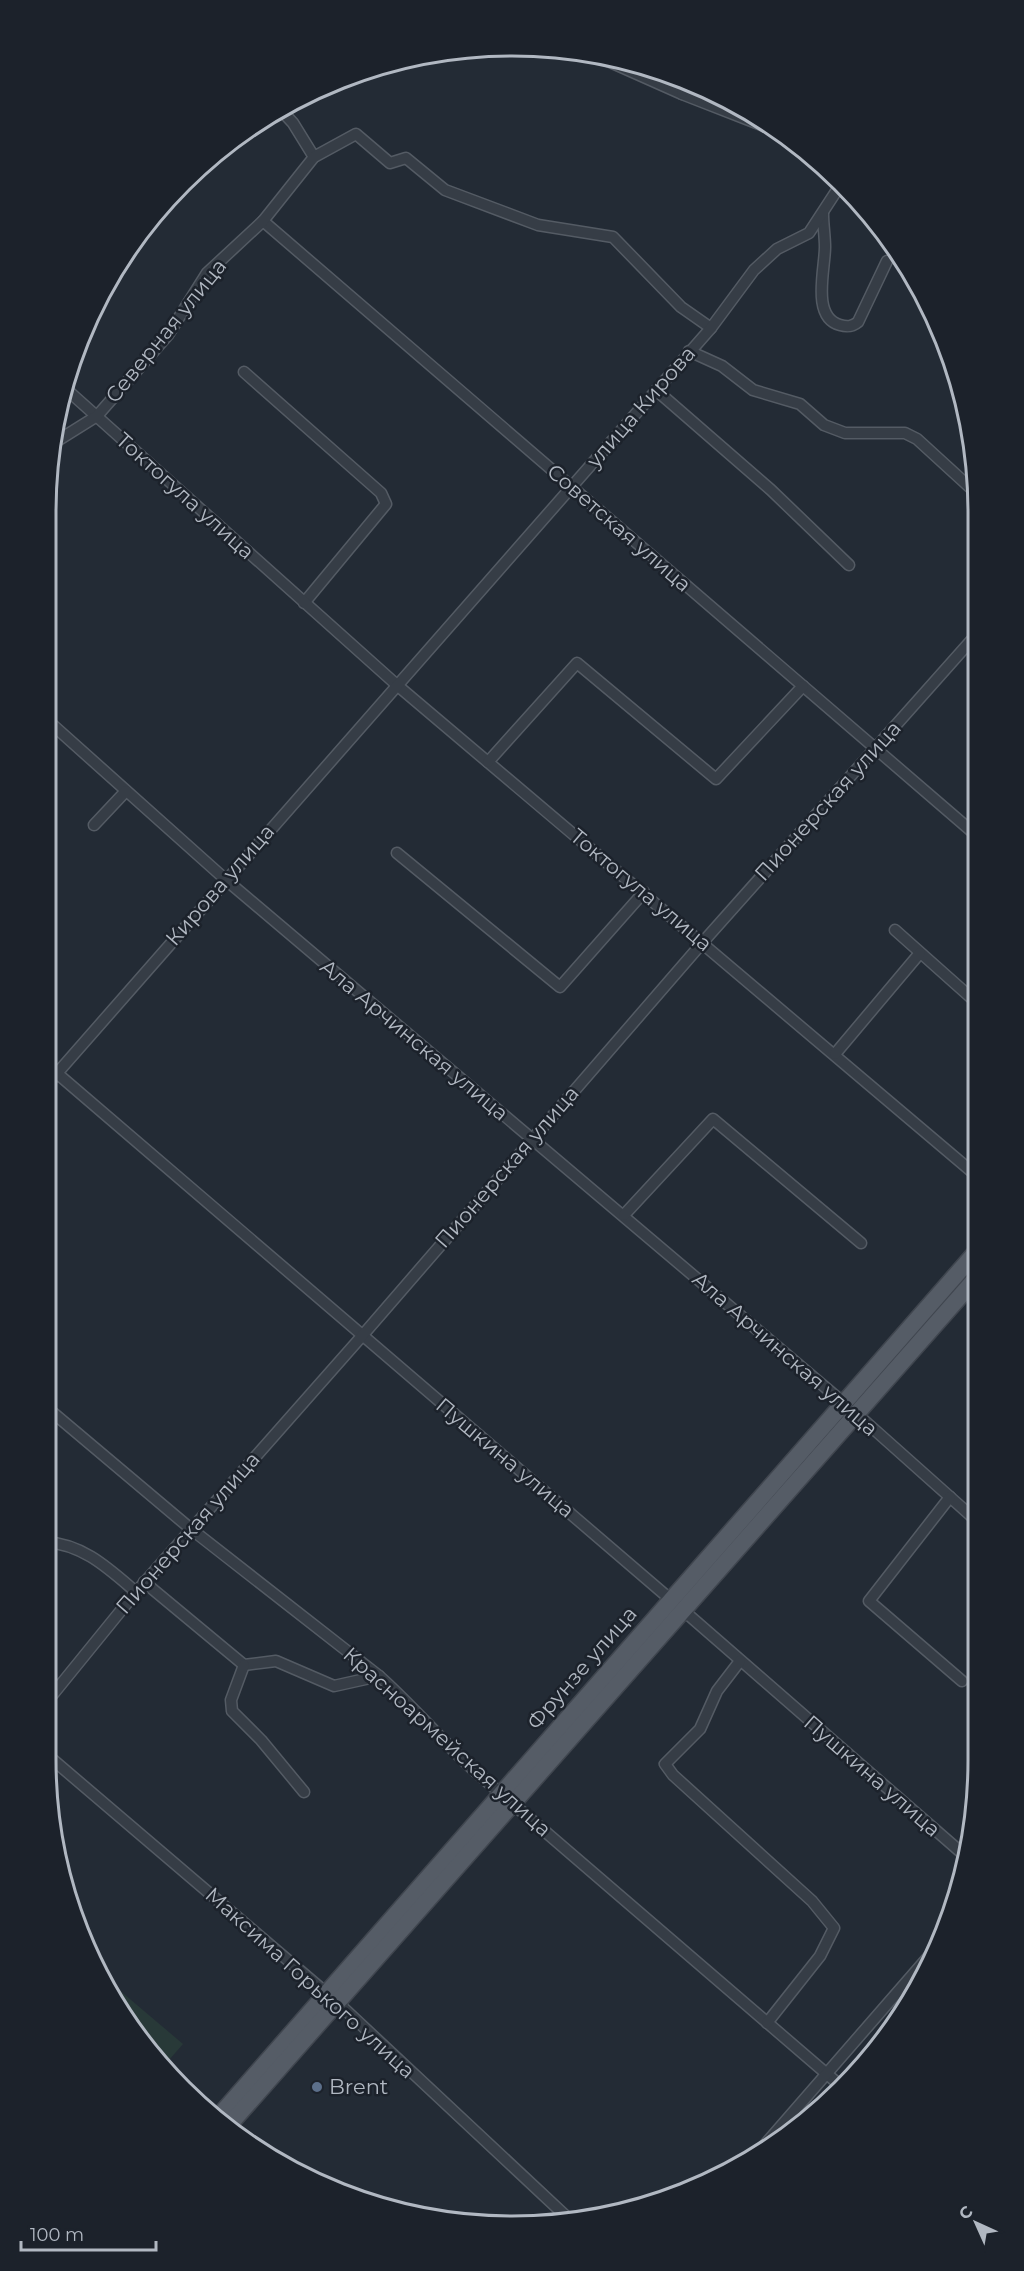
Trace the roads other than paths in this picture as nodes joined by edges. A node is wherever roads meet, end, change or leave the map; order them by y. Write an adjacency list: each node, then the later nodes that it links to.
1 (631, 71): 3 (street)
2 (682, 88): 3 (street)
3 (682, 94): 5 (street)
4 (286, 116): 6 (street)
5 (737, 116)
6 (314, 157): 9 (street, Северная улица); 11 (street)
7 (837, 191): 8 (street, улица Кирова)
8 (823, 214): 10 (street); 11 (street, улица Кирова)
9 (263, 221): 16 (street, Северная улица); 19 (street, Советская улица)
10 (887, 261)
11 (711, 328): 12 (street, улица Кирова)
12 (689, 351): 14 (street, улица Кирова); 18 (street)
13 (244, 372): 21 (street)
14 (656, 390): 19 (street, улица Кирова); 20 (street)
15 (71, 394): 16 (street, Токтогула улица)
16 (96, 416): 17 (street, Северная улица); 21 (street, Токтогула улица)
17 (61, 438)
18 (968, 486)
19 (571, 487): 23 (street, улица Кирова); 24 (street, Советская улица)
20 (849, 565)
21 (304, 603): 23 (street, Токтогула улица)
22 (968, 643): 26 (street, Пионерская улица)
23 (398, 686): 27 (street, Токтогула улица); 32 (street, Кирова улица)
24 (803, 686): 26 (street, Советская улица); 27 (street)
25 (56, 728): 28 (street, Ала Арчинская улица)
26 (875, 748): 30 (street, Советская улица); 35 (street, Пионерская улица)
27 (488, 762): 33 (street, Токтогула улица)
28 (126, 791): 29 (street); 32 (street, Ала Арчинская улица)
29 (94, 825)
30 (968, 828)
31 (397, 853): 33 (street)
32 (225, 879): 39 (street, Кирова улица); 40 (street, Ала Арчинская улица)
33 (644, 892): 35 (street, Токтогула улица)
34 (895, 930): 36 (street)
35 (703, 942): 38 (street, Токтогула улица); 40 (street, Пионерская улица)
36 (920, 953): 37 (street); 38 (street)
37 (968, 995)
38 (835, 1054): 41 (street, Токтогула улица)
39 (57, 1073): 46 (street, Пушкина улица)
40 (531, 1138): 42 (street, Ала Арчинская улица); 46 (street, Пионерская улица)
41 (968, 1168)
42 (624, 1215): 43 (street); 47 (street, Ала Арчинская улица)
43 (861, 1243)
44 (968, 1261): 47 (main road, Фрунзе улица)
45 (968, 1288): 49 (main road, Фрунзе улица)
46 (362, 1336): 52 (street, Пионерская улица); 56 (street, Пушкина улица)
47 (844, 1404): 49 (street, Ала Арчинская улица); 56 (main road, Фрунзе улица)
48 (56, 1415): 52 (street, Красноармейская улица)
49 (858, 1415): 50 (street, Ала Арчинская улица); 56 (main road, Фрунзе улица)
50 (950, 1497): 51 (street, Ала Арчинская улица); 60 (street)
51 (968, 1513)
52 (191, 1529): 54 (street, Пионерская улица); 59 (street, Красноармейская улица)
53 (56, 1543): 55 (street)
54 (144, 1582): 55 (street, Пионерская улица); 58 (street)
55 (136, 1592): 61 (street, Пионерская улица)
56 (678, 1605): 57 (street, Пушкина улица); 64 (main road, Фрунзе улица)
57 (740, 1661): 65 (street, Пушкина улица); 68 (street)
58 (244, 1665): 59 (street); 63 (street)
59 (379, 1676): 64 (street, Красноармейская улица)
60 (962, 1681)
61 (56, 1690)
62 (56, 1762): 67 (street, Максима Горького улица)
63 (304, 1792)
64 (508, 1799): 67 (main road, Фрунзе улица); 68 (street, Красноармейская улица)
65 (959, 1851)
66 (914, 1973): 69 (street)
67 (332, 1999): 71 (main road, Фрунзе улица); 72 (main road, Фрунзе улица); 74 (street, Максима Горького улица)
68 (767, 2023): 69 (street, Красноармейская улица)
69 (828, 2075): 70 (street, Красноармейская улица); 73 (street)
70 (836, 2081)
71 (223, 2112)
72 (233, 2120)
73 (779, 2129)
74 (562, 2213)

